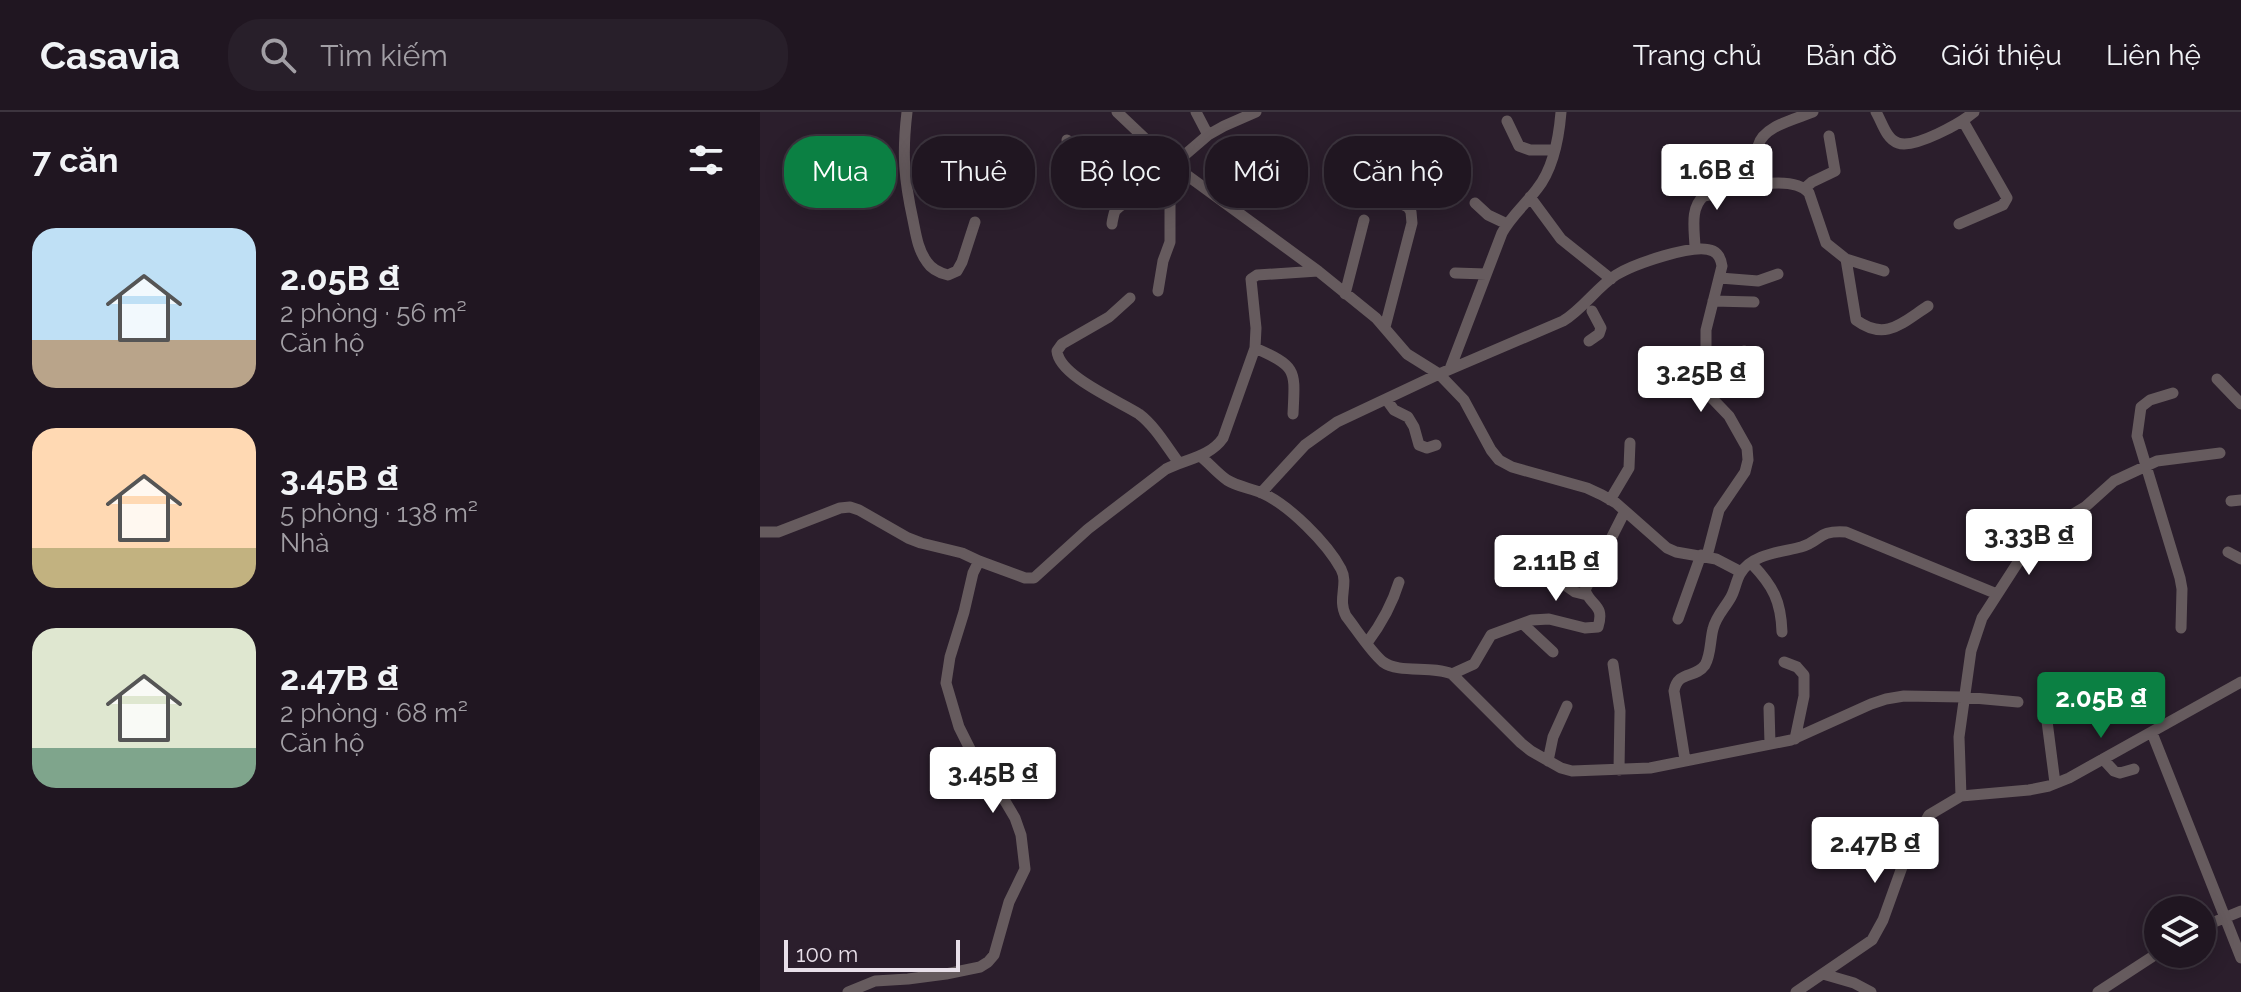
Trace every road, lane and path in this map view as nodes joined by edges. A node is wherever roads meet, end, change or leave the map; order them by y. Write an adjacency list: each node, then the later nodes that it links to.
1 (907, 112): 27 (street)
2 (1117, 112): 14 (street)
3 (1196, 112): 13 (street)
4 (1255, 112): 13 (street)
5 (1561, 112): 16 (street)
6 (1778, 112): 12 (street)
7 (1813, 112): 12 (street)
8 (1876, 112): 11 (street)
9 (1974, 112): 11 (street)
10 (1507, 121): 16 (street)
11 (1963, 121): 30 (street)
12 (1779, 126): 19 (street)
13 (1208, 135): 17 (street)
14 (1142, 136)
15 (1829, 136): 20 (street)
16 (1554, 150): 21 (street)
17 (1189, 152)
18 (1189, 177): 33 (street)
19 (1754, 186): 20 (street); 31 (street)
20 (1805, 188): 32 (street)
21 (1530, 197): 29 (street); 39 (street)
22 (1475, 203): 29 (street)
23 (1120, 208): 28 (street)
24 (1170, 208): 40 (street)
25 (1407, 208): 47 (street)
26 (1364, 220): 41 (street)
27 (975, 222)
28 (1112, 224)
29 (1507, 224): 36 (street)
30 (1959, 224)
31 (1695, 249): 38 (street); 39 (street)
32 (1846, 259): 34 (street); 45 (street)
33 (1318, 271): 41 (street); 49 (street)
34 (1884, 271)
35 (1455, 273): 36 (street)
36 (1486, 274): 52 (street)
37 (1778, 274): 38 (street)
38 (1720, 278): 43 (street)
39 (1611, 279): 46 (street)
40 (1158, 291)
41 (1345, 294): 47 (street)
42 (1130, 298): 62 (street)
43 (1713, 301): 44 (street); 51 (street)
44 (1754, 302)
45 (1928, 306)
46 (1589, 307): 48 (street); 52 (street)
47 (1385, 327): 52 (street)
48 (1589, 341)
49 (1255, 348): 57 (street); 61 (street)
50 (1744, 351): 51 (street)
51 (1705, 361): 69 (street)
52 (1444, 371): 55 (street); 65 (street)
53 (2217, 379): 56 (street)
54 (2173, 393): 63 (street)
55 (1386, 399): 59 (street); 64 (street)
56 (2241, 404)
57 (1293, 414)
58 (1630, 443): 65 (street)
59 (1436, 445)
60 (2220, 453): 63 (street)
61 (1200, 456): 62 (street); 64 (street)
62 (1179, 463): 71 (street)
63 (2144, 465): 76 (street); 80 (street)
64 (1261, 493): 82 (street)
65 (1610, 500): 66 (street)
66 (1625, 511): 69 (street); 77 (street)
67 (760, 532): 71 (street)
68 (2228, 552): 70 (street)
69 (1704, 555): 74 (street); 78 (street)
70 (2241, 559)
71 (979, 561): 109 (street)
72 (1550, 561): 77 (street)
73 (1752, 564): 74 (street); 76 (street); 81 (street)
74 (1741, 572): 97 (street)
75 (1399, 582): 82 (street)
76 (1997, 594): 88 (street)
77 (1587, 595): 79 (street)
78 (1678, 619)
79 (1523, 624): 83 (street); 86 (street)
80 (2181, 628)
81 (1782, 632)
82 (1367, 643): 86 (street)
83 (1553, 652)
84 (1784, 662): 94 (street)
85 (1613, 664): 100 (street)
86 (1452, 674): 98 (street)
87 (2241, 682): 93 (street)
88 (1963, 697): 90 (street); 94 (street); 102 (street)
89 (2044, 698): 101 (street)
90 (2018, 702)
91 (1567, 706): 98 (street)
92 (1769, 708): 95 (street)
93 (2152, 733): 96 (street); 104 (street)
94 (1795, 739): 95 (street)
95 (1770, 744): 97 (street)
96 (2103, 759): 99 (street); 101 (street)
97 (1685, 760): 100 (street)
98 (1548, 761): 100 (street)
99 (2134, 769)
100 (1619, 770)
101 (2055, 783): 102 (street)
102 (1961, 796): 108 (street)
103 (2241, 911): 104 (street)
104 (2225, 916): 105 (street); 106 (street)
105 (2216, 920)
106 (2240, 950)
107 (2144, 962): 112 (street)
108 (1823, 974): 110 (street); 111 (street)
109 (848, 992)
110 (1796, 992)
111 (1871, 992)
112 (2098, 992)

